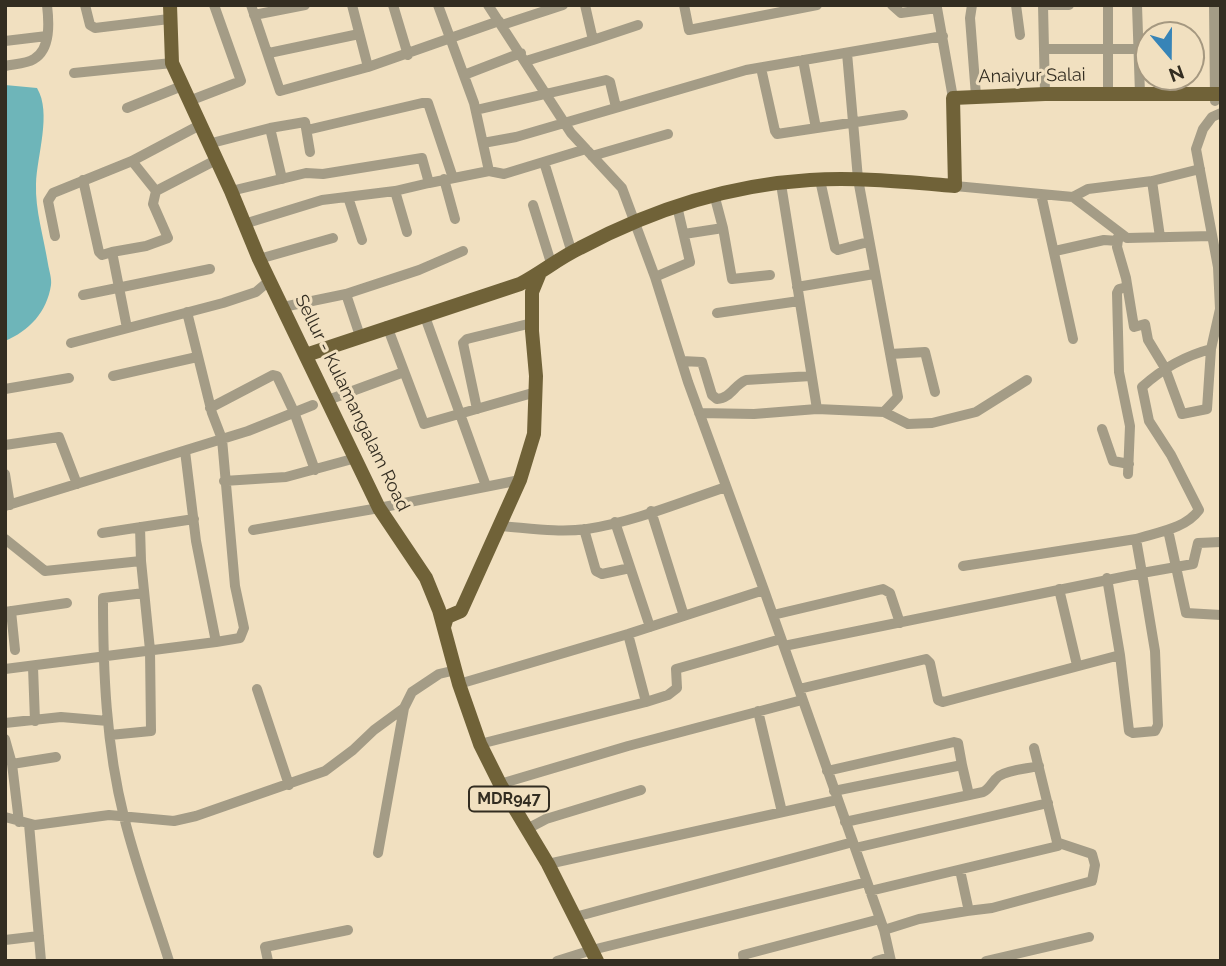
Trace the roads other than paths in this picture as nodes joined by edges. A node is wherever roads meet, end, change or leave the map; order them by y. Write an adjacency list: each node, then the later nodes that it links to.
1 (47, 5): 27 (street)
2 (85, 5): 22 (street)
3 (214, 5): 53 (street)
4 (305, 5): 21 (street)
5 (352, 5): 25 (street)
6 (393, 5): 37 (street)
7 (438, 5): 29 (street)
8 (488, 5): 23 (street)
9 (563, 5): 23 (street)
10 (584, 5): 30 (street)
11 (684, 5): 19 (street)
12 (892, 5): 20 (street)
13 (972, 5): 52 (street)
14 (1016, 5): 26 (street)
15 (1043, 5): 16 (street); 32 (street)
16 (1069, 5)
17 (1108, 5): 33 (street)
18 (1214, 5): 54 (street)
19 (811, 6)
20 (937, 6): 28 (street)
21 (253, 10): 36 (street)
22 (170, 12): 40 (main road, Sellur - Kulamangalam Road / MDR947)
23 (500, 23): 29 (street); 38 (street)
24 (638, 25): 30 (street)
25 (359, 34): 36 (street); 42 (street)
26 (1020, 35)
27 (47, 36): 31 (street); 41 (street)
28 (943, 36): 35 (street); 55 (street)
29 (451, 40): 37 (street); 45 (street)
30 (593, 40): 38 (street)
31 (5, 41)
32 (1045, 49): 33 (street); 50 (street)
33 (1108, 50): 34 (street); 48 (street)
34 (1135, 50)
35 (847, 53): 39 (street); 61 (street)
36 (269, 54): 42 (street)
37 (408, 55): 42 (street)
38 (523, 57): 45 (street); 49 (street)
39 (803, 61): 43 (street); 64 (street)
40 (172, 63): 44 (street); 46 (main road, Sellur - Kulamangalam Road / MDR947)
41 (5, 66)
42 (368, 67)
43 (761, 68): 56 (street); 64 (street)
44 (74, 74)
45 (464, 75): 58 (street)
46 (182, 86): 53 (main road, Sellur - Kulamangalam Road / MDR947); 57 (street)
47 (1140, 91): 51 (street)
48 (1108, 93): 50 (main road, Anaiyur Salai); 51 (main road, Anaiyur Salai)
49 (547, 94): 56 (street); 58 (street); 60 (street)
50 (1045, 94): 52 (main road, Anaiyur Salai)
51 (1140, 94): 54 (main road, Anaiyur Salai)
52 (976, 96): 55 (main road, Anaiyur Salai)
53 (189, 101): 62 (main road, Sellur - Kulamangalam Road / MDR947)
54 (1218, 101): 55 (main road, Anaiyur Salai); 74 (street)
55 (953, 102): 84 (main road)
56 (616, 107): 60 (street)
57 (127, 108)
58 (476, 110): 67 (street)
59 (903, 115): 61 (street)
60 (564, 121): 67 (street); 70 (street)
61 (853, 122): 64 (street); 78 (street)
62 (200, 125): 68 (main road, Sellur - Kulamangalam Road / MDR947); 72 (street)
63 (271, 128): 65 (street); 68 (street); 77 (street)
64 (816, 128)
65 (307, 130): 69 (street); 76 (street)
66 (668, 134): 70 (street)
67 (483, 143): 75 (street)
68 (208, 144): 71 (main road, Sellur - Kulamangalam Road / MDR947)
69 (310, 152)
70 (589, 153): 73 (street); 96 (street)
71 (216, 160): 85 (main road, Sellur - Kulamangalam Road / MDR947); 89 (street)
72 (132, 161): 79 (street); 89 (street)
73 (544, 162): 75 (street); 111 (street)
74 (1200, 169): 81 (street); 101 (street)
75 (489, 171): 76 (street)
76 (449, 178): 82 (street); 94 (street)
77 (282, 179): 82 (street); 85 (street)
78 (858, 179): 80 (main road); 84 (main road); 106 (street)
79 (83, 180): 100 (street); 110 (street)
80 (820, 180): 83 (main road); 106 (street)
81 (1152, 181): 91 (street); 103 (street)
82 (429, 183): 86 (street)
83 (781, 184): 87 (main road); 122 (street)
84 (955, 186): 88 (street)
85 (231, 191): 95 (main road, Sellur - Kulamangalam Road / MDR947)
86 (395, 191): 90 (street); 98 (street)
87 (714, 194): 93 (main road); 97 (street)
88 (1041, 194): 91 (street); 109 (street)
89 (154, 195): 110 (street)
90 (348, 197): 95 (street); 105 (street)
91 (1073, 197): 102 (street)
92 (533, 205): 113 (street)
93 (677, 206): 96 (main road); 99 (street)
94 (455, 219)
95 (244, 223): 112 (main road, Sellur - Kulamangalam Road / MDR947)
96 (635, 224): 111 (main road); 118 (street)
97 (723, 228): 99 (street); 117 (street)
98 (407, 232)
99 (684, 234): 118 (street)
100 (55, 236)
101 (1212, 236): 103 (street); 107 (street)
102 (1118, 237): 103 (street); 109 (street); 121 (street)
103 (1160, 237)
104 (333, 238): 112 (street)
105 (362, 240)
106 (868, 242): 115 (street)
107 (1218, 249): 130 (street)
108 (463, 251): 123 (street)
109 (1055, 251): 135 (street)
110 (111, 252): 120 (street)
111 (572, 253): 113 (main road)
112 (259, 259): 119 (main road, Sellur - Kulamangalam Road / MDR947)
113 (552, 266): 116 (main road)
114 (210, 268): 120 (street)
115 (874, 274): 122 (street); 138 (street)
116 (539, 275): 129 (main road); 131 (main road)
117 (769, 275)
118 (655, 277): 141 (street)
119 (270, 280): 126 (main road, Sellur - Kulamangalam Road / MDR947); 127 (street)
120 (117, 287): 124 (street); 133 (street)
121 (1127, 287): 143 (street); 161 (street)
122 (797, 288): 125 (street)
123 (346, 294): 126 (street); 134 (street)
124 (83, 295)
125 (799, 300): 128 (street); 146 (street)
126 (284, 307): 139 (main road, Sellur - Kulamangalam Road / MDR947)
127 (187, 312): 133 (street); 140 (street)
128 (717, 313)
129 (424, 314): 132 (main road); 160 (street)
130 (1219, 320): 137 (street)
131 (532, 323): 150 (main road); 155 (street)
132 (387, 326): 134 (main road); 144 (street)
133 (127, 328): 136 (street)
134 (360, 336): 139 (main road)
135 (1073, 339)
136 (71, 343)
137 (1211, 348): 142 (street); 143 (street)
138 (890, 354): 151 (street); 158 (street)
139 (306, 355): 152 (main road, Sellur - Kulamangalam Road / MDR947)
140 (197, 357): 145 (street); 154 (street)
141 (682, 362): 146 (street); 159 (street)
142 (1216, 364): 143 (street)
143 (1166, 368): 182 (street)
144 (404, 372): 152 (street); 160 (street)
145 (113, 376)
146 (811, 376): 156 (street)
147 (69, 378): 149 (street)
148 (1027, 380): 158 (street)
149 (5, 389)
150 (536, 392): 155 (street); 168 (main road)
151 (935, 392)
152 (328, 400): 165 (main road, Sellur - Kulamangalam Road / MDR947)
153 (313, 405): 157 (street)
154 (211, 408): 157 (street); 162 (street)
155 (477, 409): 160 (street)
156 (817, 409): 158 (street); 159 (street)
157 (294, 412): 162 (street); 166 (street)
158 (884, 412)
159 (699, 413): 172 (street)
160 (460, 414): 171 (street)
161 (1102, 429)
162 (222, 439): 164 (street); 169 (street)
163 (5, 445): 170 (street)
164 (185, 451): 170 (street); 176 (street)
165 (353, 459): 166 (street); 174 (main road, Sellur - Kulamangalam Road / MDR947)
166 (315, 470): 169 (street)
167 (5, 474): 173 (street)
168 (520, 480): 171 (street); 178 (main road)
169 (225, 481): 205 (street)
170 (77, 484): 173 (street)
171 (486, 486): 174 (street)
172 (726, 487): 175 (street); 194 (street)
173 (8, 506)
174 (379, 509): 181 (street); 202 (main road, Sellur - Kulamangalam Road / MDR947)
175 (651, 511): 177 (street); 200 (street)
176 (194, 519): 179 (street); 205 (street)
177 (615, 522): 180 (street); 189 (street)
178 (500, 526): 180 (street); 202 (main road)
179 (140, 527): 183 (street); 187 (street)
180 (584, 529): 189 (street)
181 (253, 530)
182 (1168, 530): 184 (street); 190 (street)
183 (102, 533)
184 (1136, 539): 188 (street); 191 (street)
185 (1221, 542): 190 (street)
186 (8, 545): 187 (street)
187 (141, 561): 195 (street)
188 (963, 566)
189 (631, 568): 203 (street)
190 (1176, 568): 191 (street); 199 (street)
191 (1142, 573): 192 (street); 209 (street)
192 (1107, 578): 193 (street); 209 (street)
193 (1059, 589): 201 (street); 211 (street)
194 (764, 590): 198 (street); 200 (street)
195 (144, 593): 208 (street); 210 (street)
196 (67, 603): 197 (street)
197 (8, 611): 207 (street)
198 (773, 615): 201 (street); 206 (street)
199 (1221, 615)
200 (684, 616): 203 (street)
201 (900, 623): 206 (street)
202 (444, 627): 214 (main road, Sellur - Kulamangalam Road / MDR947)
203 (650, 627): 204 (street)
204 (628, 634): 214 (street); 217 (street)
205 (216, 642): 208 (street)
206 (783, 642): 216 (street); 217 (street)
207 (15, 650)
208 (150, 650): 210 (street); 223 (street)
209 (1121, 655): 211 (street)
210 (103, 657): 212 (street); 221 (street)
211 (1077, 665): 216 (street)
212 (33, 667): 213 (street); 220 (street)
213 (5, 669)
214 (458, 677): 218 (street); 225 (main road, Sellur - Kulamangalam Road / MDR947)
215 (257, 689): 233 (street)
216 (801, 694): 219 (street); 231 (street)
217 (646, 702): 225 (street)
218 (404, 708): 233 (street); 246 (street)
219 (758, 712): 232 (street); 238 (street)
220 (34, 721): 221 (street); 222 (street)
221 (108, 721): 223 (street)
222 (5, 723)
223 (110, 735): 240 (street)
224 (5, 739): 228 (street)
225 (480, 744): 232 (main road, Sellur - Kulamangalam Road / MDR947)
226 (1034, 748): 230 (street)
227 (56, 757): 228 (street)
228 (12, 764): 242 (street)
229 (962, 765): 231 (street); 235 (street); 236 (street)
230 (1039, 766): 235 (street); 237 (street)
231 (827, 771): 236 (street)
232 (500, 784): 243 (main road, Sellur - Kulamangalam Road / MDR947)
233 (289, 785): 240 (street)
234 (641, 790): 243 (street)
235 (969, 795): 241 (street)
236 (836, 796): 238 (street); 241 (street)
237 (1048, 803): 244 (street); 245 (street)
238 (782, 812): 247 (street)
239 (5, 817): 242 (street)
240 (124, 817): 242 (street); 261 (street)
241 (845, 822): 245 (street)
242 (24, 823): 255 (street)
243 (527, 829): 247 (main road, Sellur - Kulamangalam Road / MDR947)
244 (1059, 843): 248 (street); 250 (street)
245 (854, 845): 249 (street); 251 (street)
246 (378, 853)
247 (548, 864): 251 (main road, Sellur - Kulamangalam Road / MDR947)
248 (960, 870): 249 (street); 250 (street)
249 (869, 886): 252 (street); 258 (street)
250 (967, 911): 254 (street)
251 (575, 917): 258 (main road, Sellur - Kulamangalam Road / MDR947)
252 (880, 919): 254 (street); 264 (street)
253 (348, 930): 262 (street)
254 (884, 930): 259 (street)
255 (39, 936): 257 (street); 260 (street)
256 (1089, 937): 266 (street)
257 (5, 940)
258 (595, 955): 263 (street)
259 (891, 959): 265 (street)
260 (41, 961)
261 (169, 961)
262 (268, 961)
263 (557, 961)
264 (744, 961)
265 (876, 961)
266 (986, 961)

